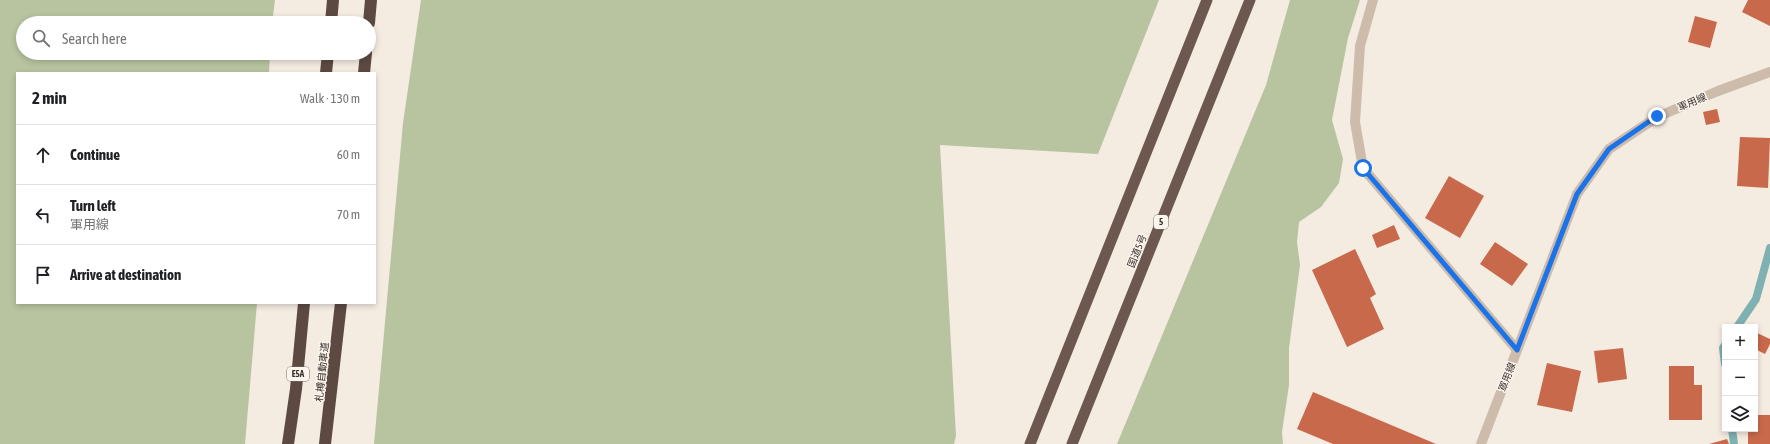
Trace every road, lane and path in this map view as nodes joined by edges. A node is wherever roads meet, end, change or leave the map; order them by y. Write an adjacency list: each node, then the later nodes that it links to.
1 (333, 0): 6 (highway)
2 (371, 0): 7 (highway)
3 (1207, 0): 18 (highway)
4 (1250, 0): 19 (highway, 国道5号 / 5)
5 (1373, 0): 15 (street)
6 (332, 16)
7 (370, 16)
8 (327, 60): 10 (highway)
9 (365, 60): 11 (highway)
10 (326, 72)
11 (364, 72)
12 (1770, 72): 15 (street, 軍用線)
13 (304, 304): 16 (highway, E5A)
14 (341, 304): 17 (highway, 札樽自動車道)
15 (1517, 350): 20 (street, 軍用線)
16 (288, 444)
17 (325, 444)
18 (1030, 444)
19 (1072, 444)
20 (1481, 444)

